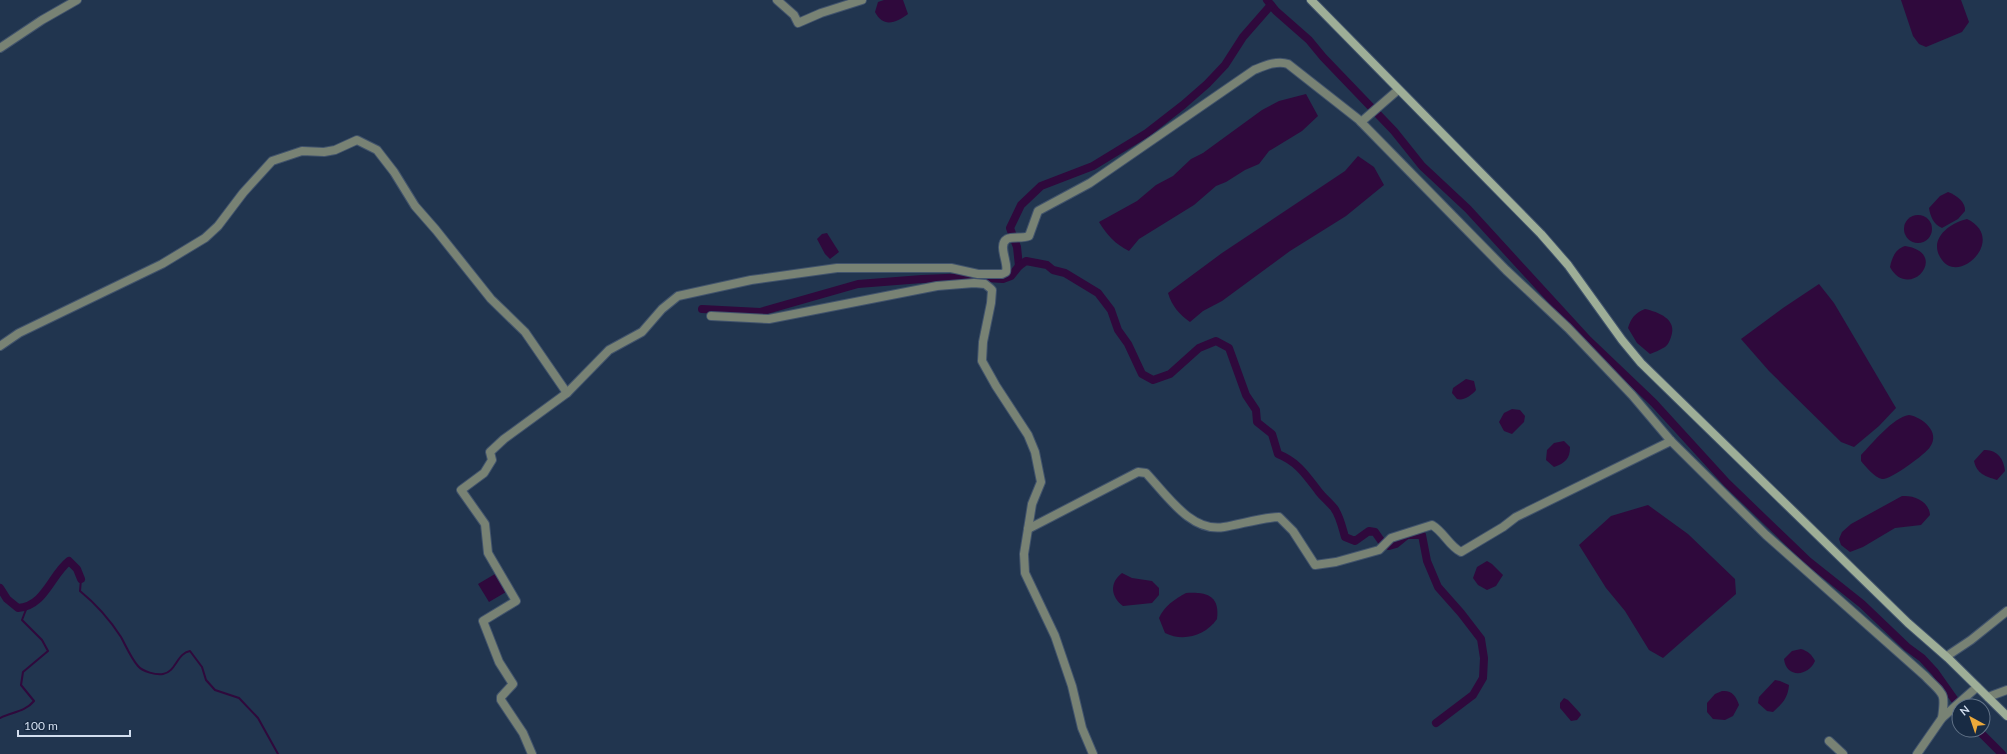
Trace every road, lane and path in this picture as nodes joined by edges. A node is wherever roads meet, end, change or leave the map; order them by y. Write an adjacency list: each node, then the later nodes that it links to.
1 (77, 0): 5 (street)
2 (777, 0): 3 (street)
3 (862, 0)
4 (1311, 0): 6 (street)
5 (0, 48)
6 (1398, 90): 7 (street); 14 (street)
7 (1362, 121): 10 (street); 11 (street)
8 (711, 316): 12 (street)
9 (0, 346): 10 (street)
10 (567, 393): 22 (street)
11 (1671, 441): 12 (street); 20 (street)
12 (1028, 528): 23 (street)
13 (2007, 611): 14 (street)
14 (1947, 656): 15 (street)
15 (1978, 687): 17 (street); 20 (street)
16 (2007, 690): 17 (street)
17 (1988, 698)
18 (1991, 701): 19 (street)
19 (2007, 716)
20 (1942, 718): 25 (street)
21 (1829, 741): 24 (street)
22 (532, 754)
23 (1093, 754)
24 (1843, 754)
25 (1917, 754)

